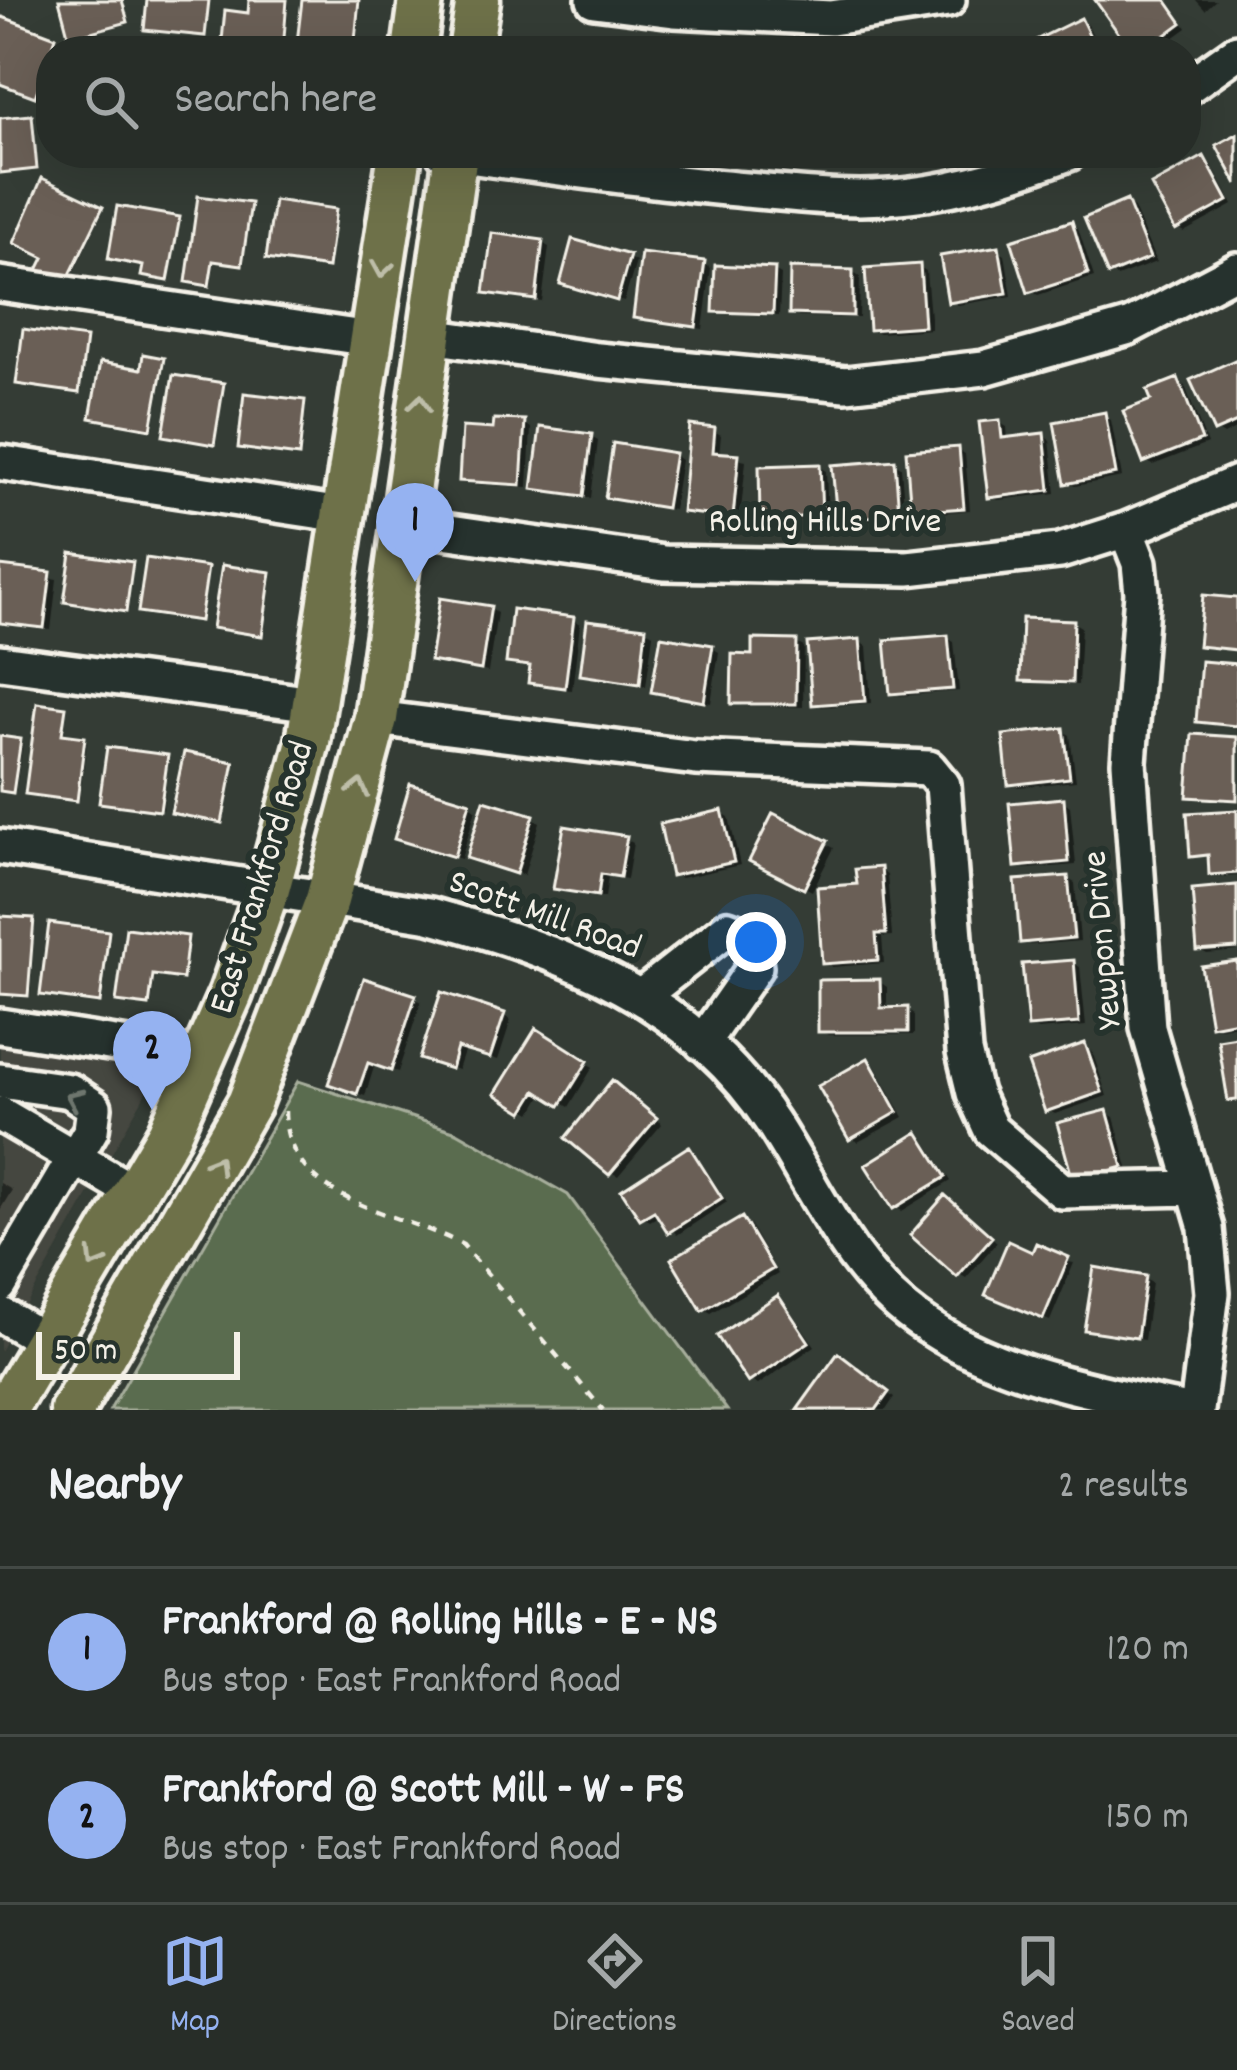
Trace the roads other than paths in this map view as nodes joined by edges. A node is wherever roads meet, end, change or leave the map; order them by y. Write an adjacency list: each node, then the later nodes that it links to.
1 (421, 0): 5 (main road)
2 (478, 0): 6 (main road)
3 (594, 0): 4 (street)
4 (948, 0)
5 (416, 36)
6 (472, 36)
7 (1237, 52): 8 (street)
8 (1201, 77)
9 (398, 168): 16 (main road, East Frankford Road, one-way to 16)
10 (454, 168): 15 (main road, East Frankford Road)
11 (564, 168): 12 (street)
12 (1021, 168)
13 (1237, 270): 15 (street)
14 (0, 284): 16 (street)
15 (430, 336): 20 (main road, East Frankford Road, one-way to 15)
16 (370, 339): 19 (main road, East Frankford Road)
17 (3, 463): 19 (street)
18 (1237, 483): 21 (street, Rolling Hills Drive)
19 (342, 514): 23 (main road, East Frankford Road)
20 (403, 525): 21 (street, Rolling Hills Drive); 24 (main road, East Frankford Road)
21 (1126, 530): 35 (street, Yewpon Drive)
22 (0, 662): 23 (street)
23 (314, 704): 26 (main road, East Frankford Road)
24 (376, 718): 27 (main road, East Frankford Road, one-way to 24); 35 (street)
25 (0, 848): 26 (street, Scott Mill Road)
26 (268, 889): 27 (street, Scott Mill Road); 31 (main road, East Frankford Road)
27 (327, 900): 28 (street, Scott Mill Road); 39 (main road, East Frankford Road, one-way to 27)
28 (643, 995): 30 (street, Scott Mill Road); 30 (street)
29 (0, 1026): 31 (street)
30 (702, 1043): 43 (street, Scott Mill Road)
31 (205, 1058): 36 (main road, East Frankford Road)
32 (0, 1081): 34 (street, one-way to 32)
33 (0, 1114): 34 (street)
34 (76, 1157): 36 (street); 37 (street)
35 (1194, 1188): 44 (street, Yewpon Drive)
36 (135, 1193): 39 (main road); 40 (main road, East Frankford Road, one-way to 40)
37 (0, 1286)
38 (0, 1315): 40 (street)
39 (115, 1335): 42 (main road, East Frankford Road)
40 (46, 1341): 41 (main road, East Frankford Road)
41 (5, 1410)
42 (72, 1410)
43 (1182, 1410)
44 (1197, 1410)

